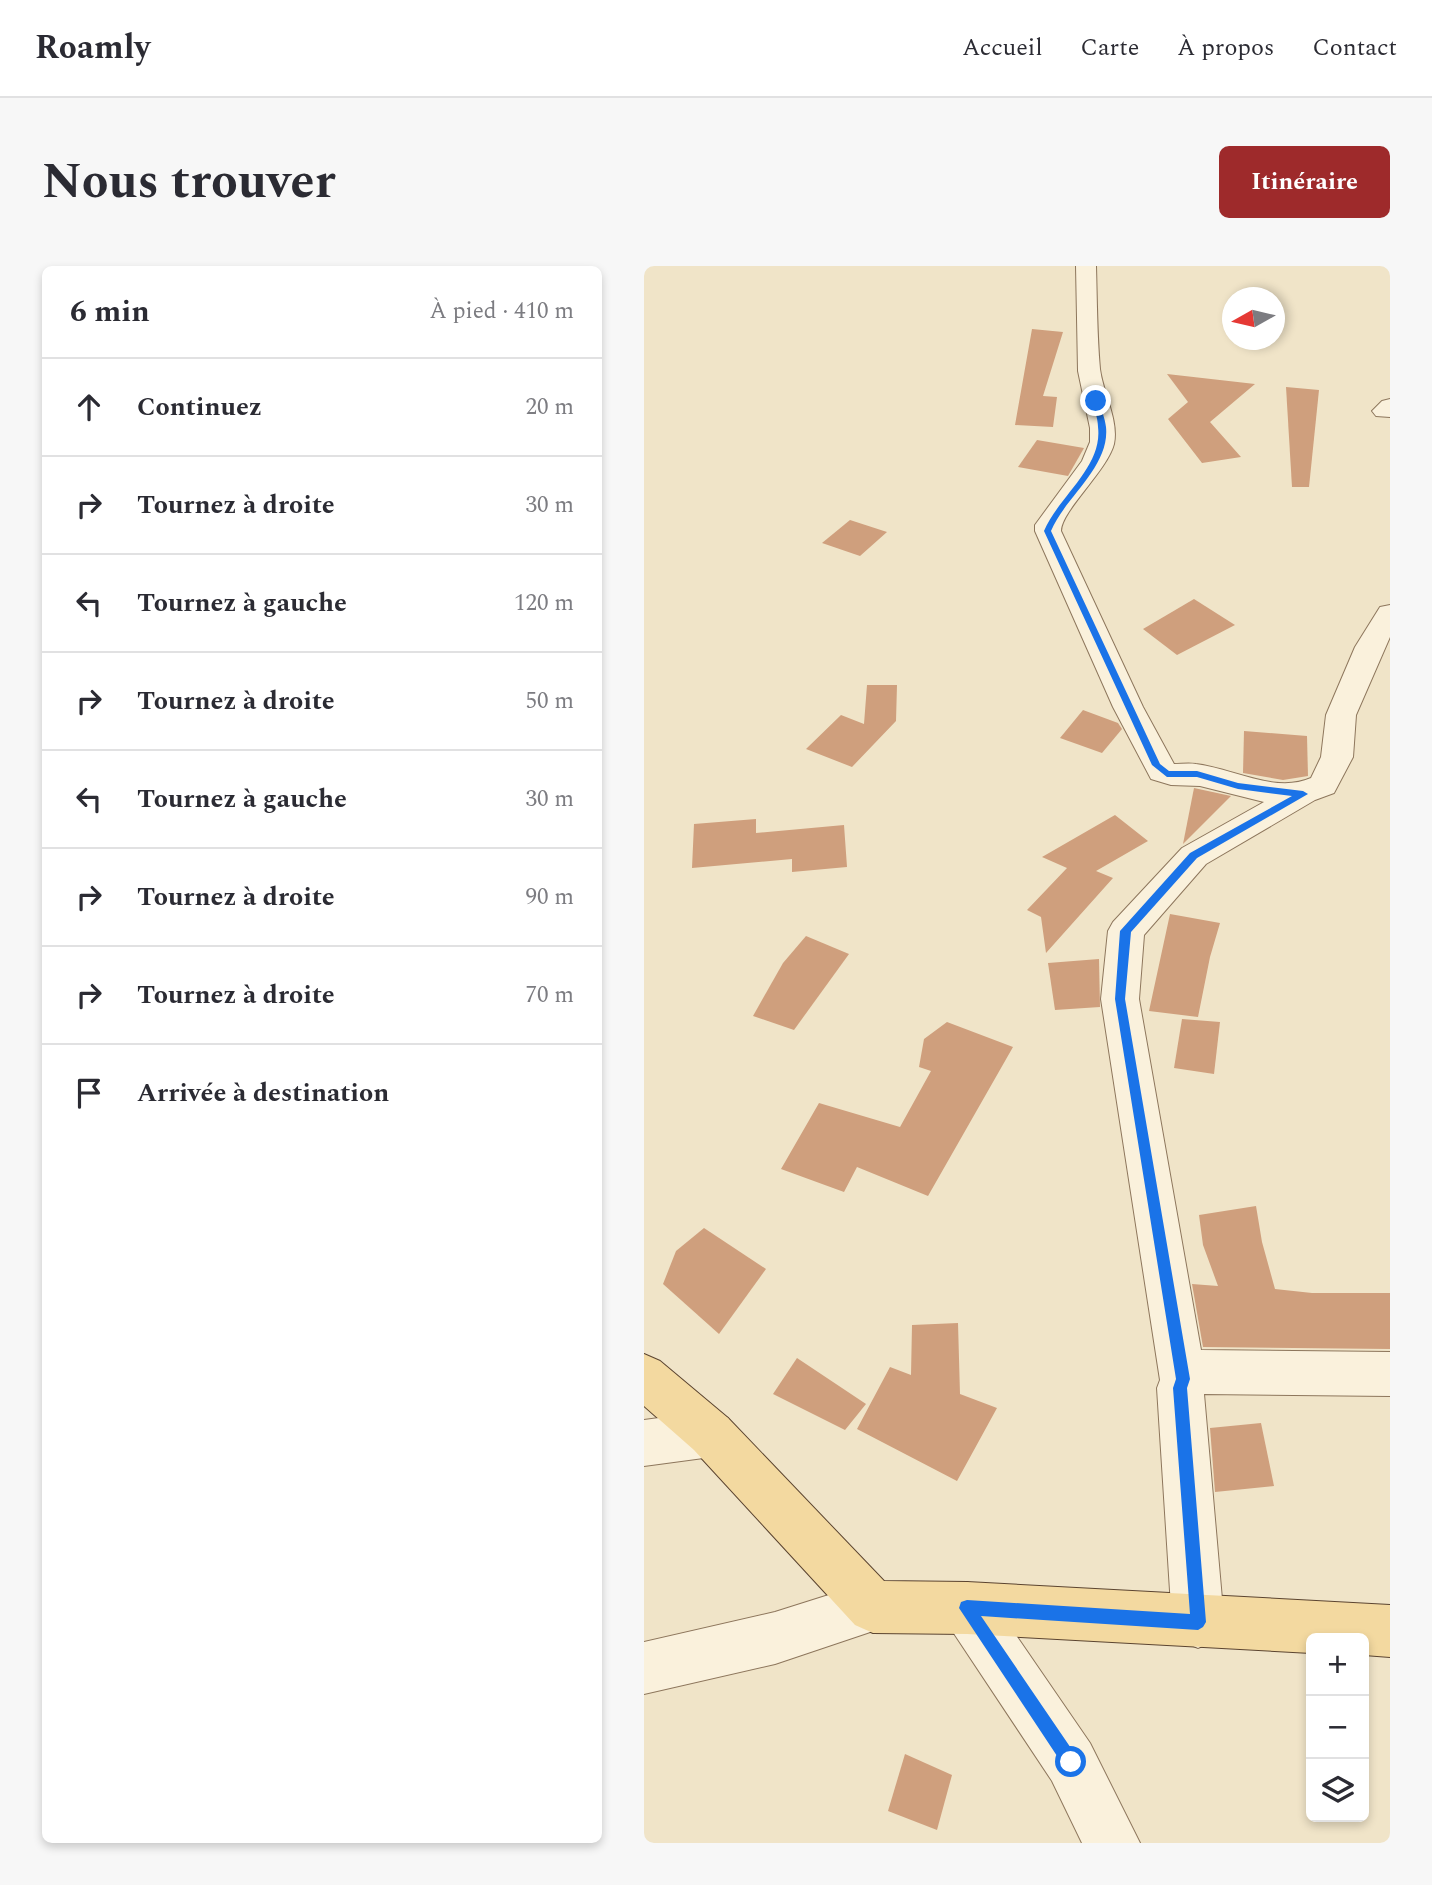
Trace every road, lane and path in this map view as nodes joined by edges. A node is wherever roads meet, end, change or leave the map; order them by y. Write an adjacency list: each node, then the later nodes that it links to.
1 (1086, 266): 3 (street)
2 (1390, 612): 3 (street)
3 (1303, 794): 6 (street)
4 (1390, 1374): 6 (street)
5 (644, 1376): 7 (main road)
6 (1183, 1379): 11 (street)
7 (711, 1434): 8 (street); 9 (main road)
8 (644, 1443)
9 (873, 1607): 10 (main road); 13 (street)
10 (967, 1608): 11 (main road); 14 (street)
11 (1198, 1622): 12 (main road)
12 (1390, 1631)
13 (644, 1668)
14 (1112, 1843)

